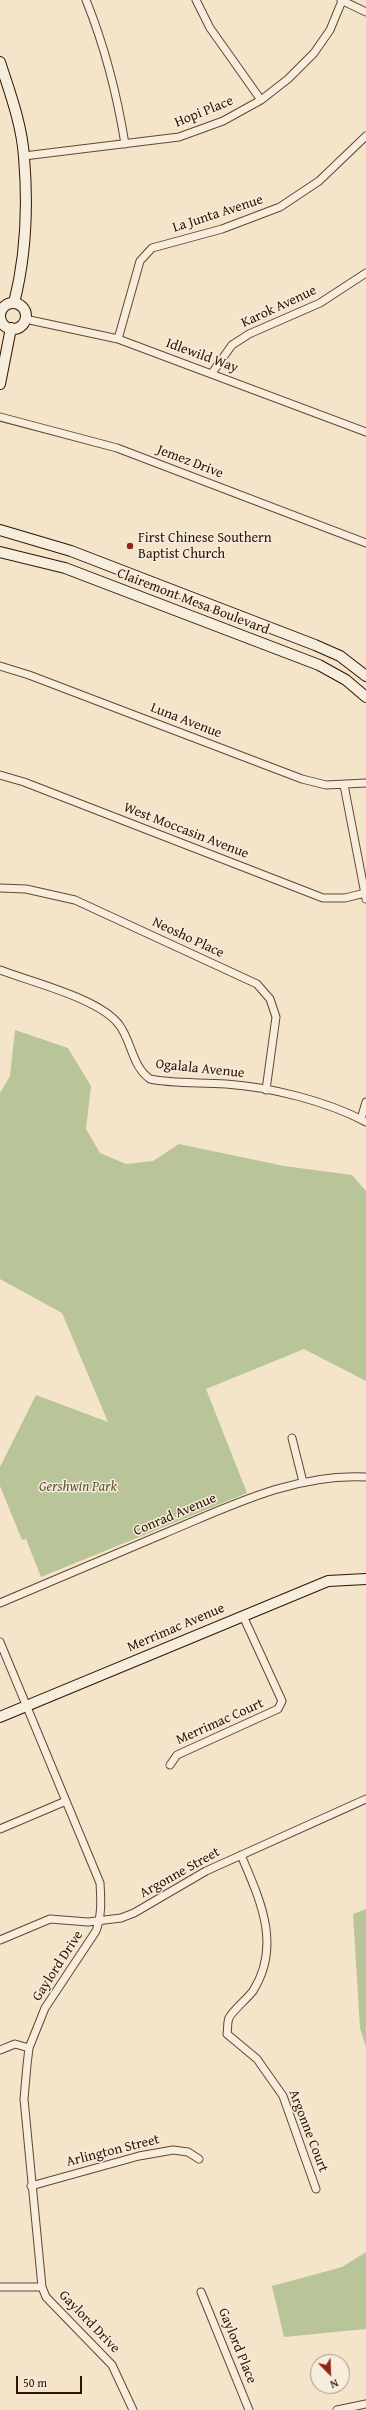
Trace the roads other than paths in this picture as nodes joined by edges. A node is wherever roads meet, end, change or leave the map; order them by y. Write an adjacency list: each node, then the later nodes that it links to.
1 (86, 0): 8 (street)
2 (196, 0): 6 (street)
3 (342, 0): 4 (street); 6 (street, Hopi Place)
4 (366, 12)
5 (0, 62): 9 (main road)
6 (261, 100): 8 (street, Hopi Place)
7 (366, 136): 15 (street, La Junta Avenue)
8 (125, 144): 9 (street, Hopi Place)
9 (24, 156): 11 (main road)
10 (366, 273): 16 (street, Karok Avenue)
11 (14, 303): 12 (main road); 13 (main road)
12 (0, 313): 14 (main road)
13 (25, 319): 14 (main road); 15 (street, Idlewild Way)
14 (11, 328): 17 (main road)
15 (118, 339): 16 (street, Idlewild Way)
16 (212, 373): 19 (street, Idlewild Way)
17 (0, 384)
18 (0, 417): 21 (street, Jemez Drive)
19 (366, 432)
20 (0, 530): 24 (main road, Clairemont Mesa Boulevard)
21 (366, 543)
22 (0, 552): 25 (main road, Clairemont Mesa Boulevard)
23 (0, 666): 28 (street, Luna Avenue)
24 (366, 676)
25 (366, 697)
26 (0, 776): 30 (street, West Moccasin Avenue)
27 (366, 782): 28 (street, Luna Avenue)
28 (344, 785): 30 (street)
29 (0, 888): 32 (street, Neosho Place)
30 (365, 896)
31 (0, 970): 32 (street, Ogalala Avenue)
32 (266, 1090): 34 (street, Ogalala Avenue)
33 (366, 1102): 34 (street)
34 (363, 1121)
35 (292, 1438): 37 (street)
36 (366, 1477): 37 (street, Conrad Avenue)
37 (303, 1482): 39 (street, Conrad Avenue)
38 (366, 1580): 40 (main road, Merrimac Avenue)
39 (0, 1603)
40 (243, 1616): 42 (main road, Merrimac Avenue); 44 (street, Merrimac Court)
41 (0, 1642): 42 (street, Gaylord Drive)
42 (27, 1706): 43 (main road, Merrimac Avenue); 46 (street, Gaylord Drive)
43 (0, 1717)
44 (170, 1765)
45 (366, 1799): 48 (street, Argonne Street)
46 (66, 1801): 47 (street); 49 (street, Gaylord Drive)
47 (0, 1829)
48 (241, 1855): 49 (street, Argonne Street); 55 (street, Argonne Court)
49 (101, 1919): 50 (street, Argonne Street); 51 (street, Gaylord Drive)
50 (0, 1940)
51 (30, 2048): 52 (street); 54 (street, Gaylord Drive)
52 (0, 2050)
53 (199, 2159): 54 (street, Arlington Street)
54 (32, 2186): 57 (street, Gaylord Drive)
55 (316, 2189)
56 (0, 2287): 57 (street)
57 (42, 2287): 60 (street, Gaylord Drive)
58 (202, 2292): 61 (street, Gaylord Place)
59 (366, 2404): 62 (street)
60 (133, 2410)
61 (249, 2410)
62 (336, 2410)

